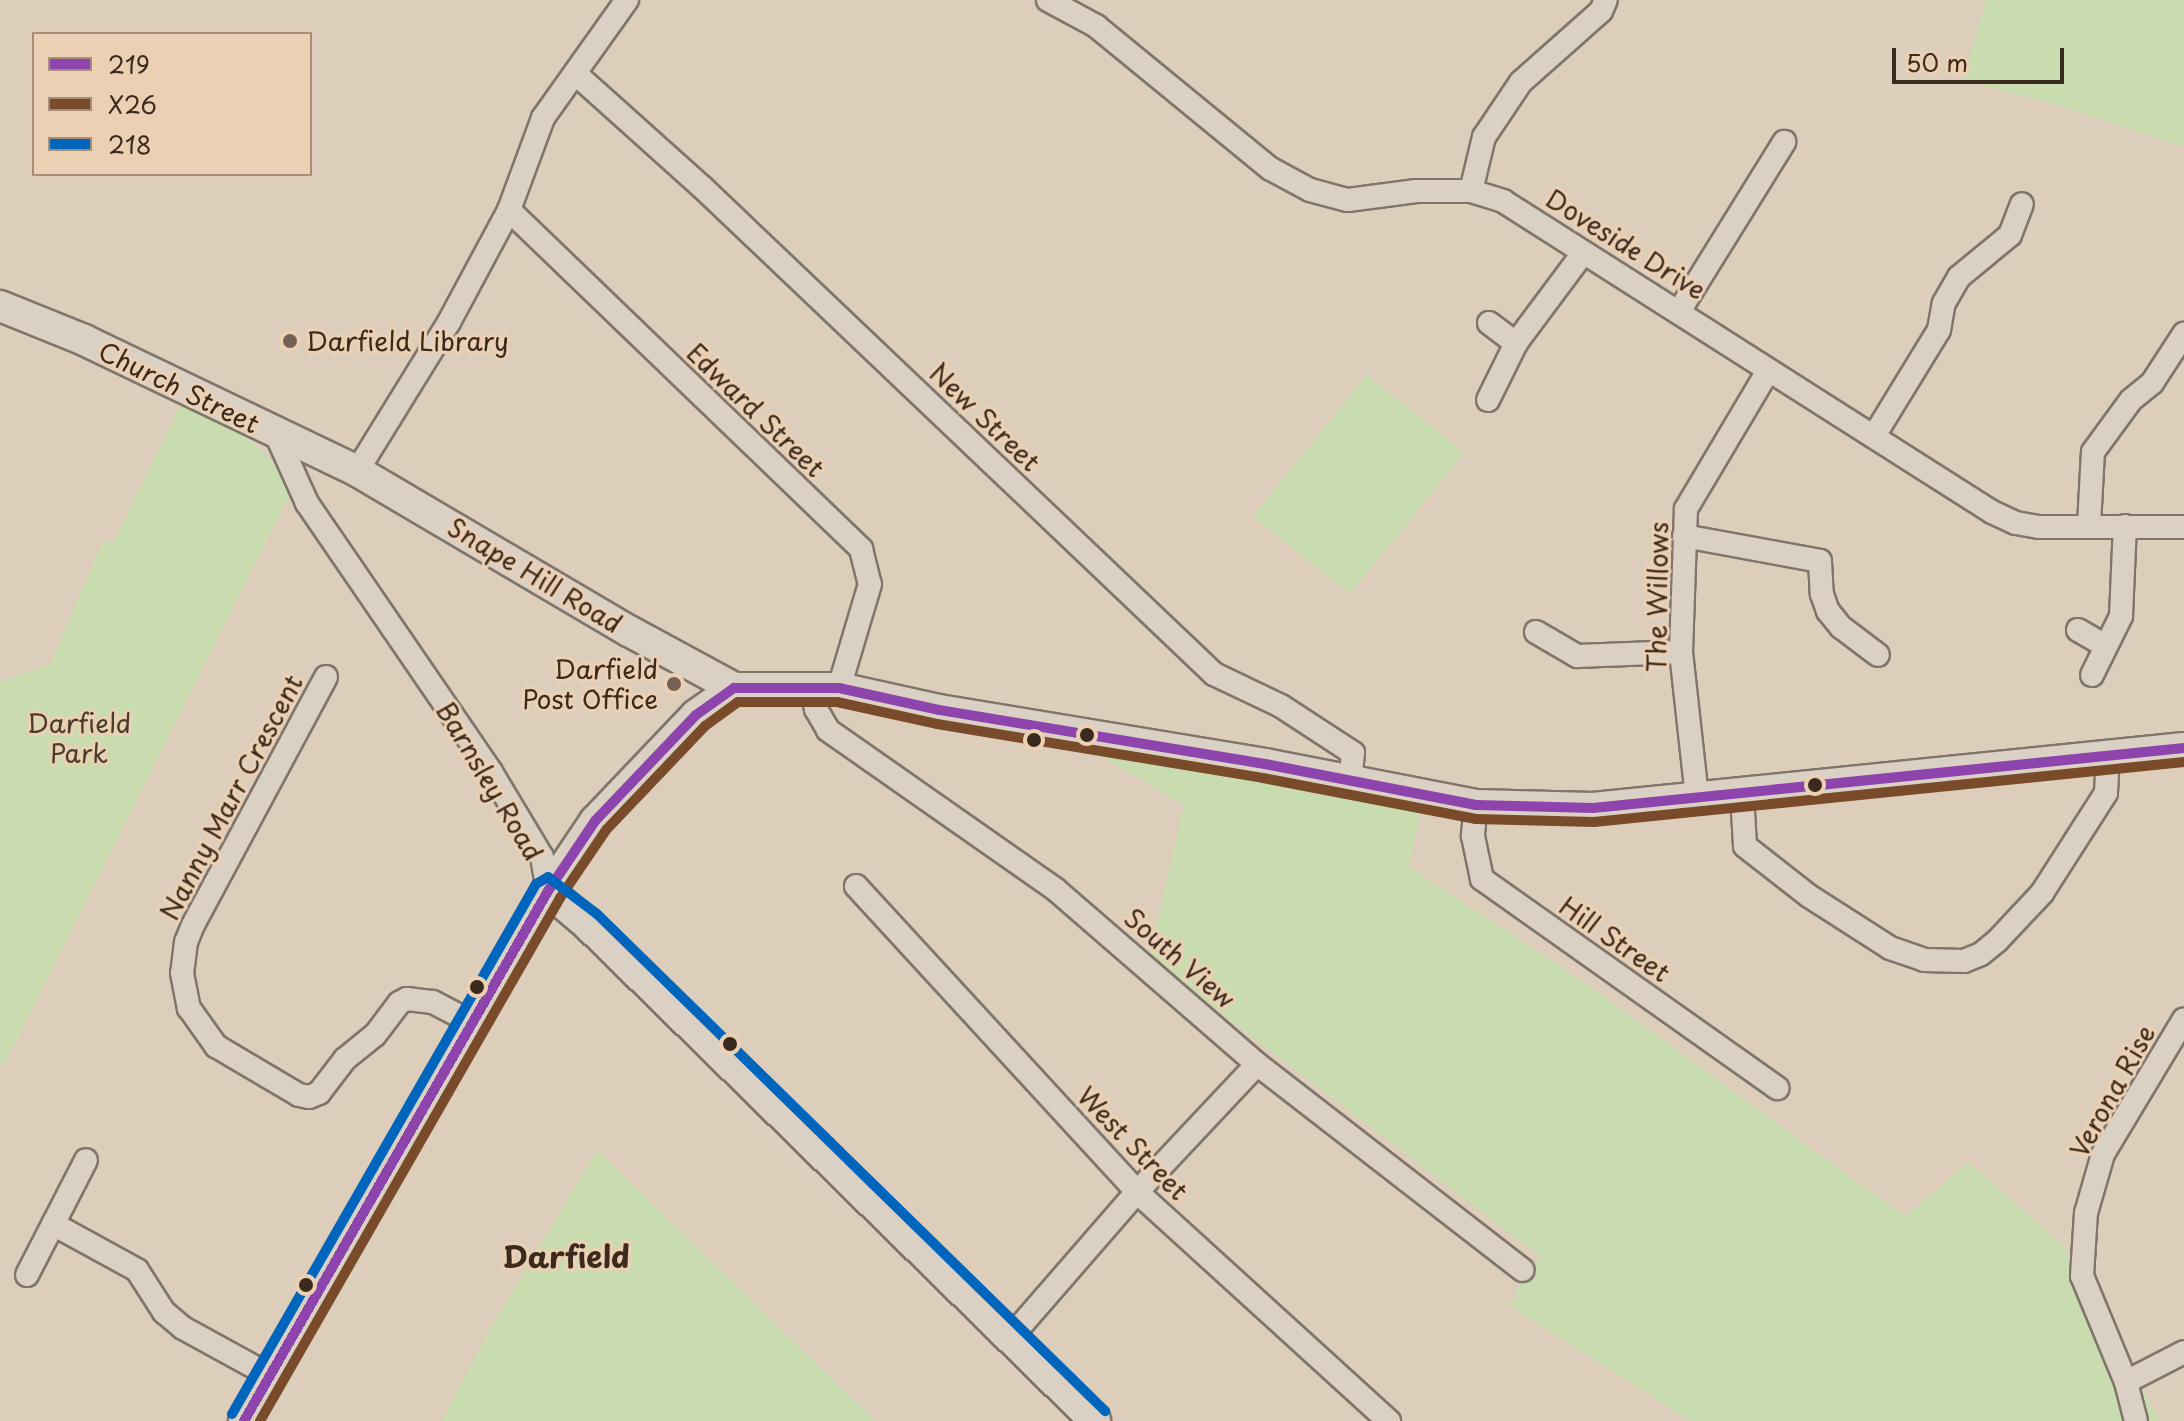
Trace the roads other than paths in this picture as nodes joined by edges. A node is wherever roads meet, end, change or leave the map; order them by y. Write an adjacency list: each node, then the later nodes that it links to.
1 (627, 0): 4 (street)
2 (1048, 0): 6 (street, Doveside Drive)
3 (1606, 0): 6 (street)
4 (577, 75): 8 (street); 35 (street, New Street)
5 (1784, 142): 11 (street)
6 (1471, 191): 9 (street, Doveside Drive)
7 (2022, 204): 18 (street)
8 (509, 210): 19 (street); 31 (street, Edward Street)
9 (1583, 253): 11 (street, Doveside Drive); 14 (street)
10 (0, 306): 17 (main road, Church Street)
11 (1680, 310): 15 (street, Doveside Drive)
12 (1489, 323): 14 (street)
13 (2184, 334): 20 (street)
14 (1516, 343): 16 (street)
15 (1768, 371): 18 (street, Doveside Drive); 23 (street, The Willows)
16 (1488, 400)
17 (276, 434): 19 (main road, Church Street); 40 (street, Barnsley Road)
18 (1874, 436): 20 (street, Doveside Drive)
19 (357, 471): 32 (main road, Snape Hill Road)
20 (2089, 525): 21 (street, Doveside Drive)
21 (2125, 526): 22 (street, Doveside Drive); 26 (street)
22 (2184, 527)
23 (1684, 536): 27 (street, The Willows); 28 (street)
24 (2078, 630): 26 (street)
25 (1536, 632): 27 (street)
26 (2106, 646): 29 (street)
27 (1681, 652): 37 (street, The Willows)
28 (1878, 655)
29 (2092, 675)
30 (326, 677): 42 (street, Nanny Marr Crescent)
31 (825, 687): 32 (main road); 35 (main road); 43 (street, South View)
32 (734, 688): 40 (main road)
33 (2184, 748): 34 (main road)
34 (2108, 757): 36 (main road); 36 (street)
35 (1350, 781): 38 (main road)
36 (1742, 794): 37 (main road)
37 (1697, 797): 38 (main road)
38 (1476, 805): 44 (street, Hill Street)
39 (856, 886): 46 (street, West Street)
40 (548, 891): 42 (main road); 50 (main road, Barnsley Road)
41 (2184, 1019): 53 (street, Verona Rise)
42 (473, 1023): 52 (main road)
43 (1257, 1064): 46 (street); 48 (street, South View)
44 (1777, 1088)
45 (86, 1160): 47 (street)
46 (1137, 1192): 50 (street); 56 (street, West Street)
47 (53, 1224): 49 (street); 52 (street)
48 (1523, 1270)
49 (27, 1275)
50 (1010, 1338): 55 (main road, Barnsley Road)
51 (2184, 1352): 53 (street)
52 (269, 1375): 54 (main road)
53 (2126, 1382): 57 (street, Verona Rise)
54 (244, 1421)
55 (1095, 1421)
56 (1389, 1421)
57 (2136, 1421)

